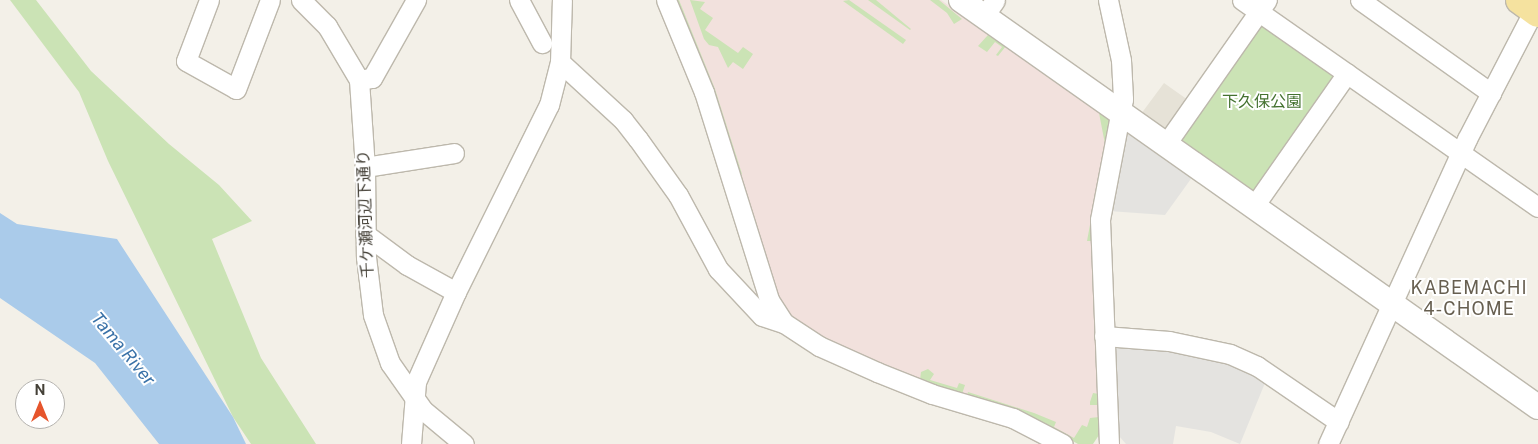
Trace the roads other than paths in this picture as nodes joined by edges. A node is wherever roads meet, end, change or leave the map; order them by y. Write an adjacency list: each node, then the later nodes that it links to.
1 (209, 0): 2 (street)
2 (270, 0)
3 (301, 0): 18 (street, 千ケ瀬河辺下通り)
4 (416, 0): 18 (street)
5 (519, 0): 15 (street)
6 (562, 0): 16 (street)
7 (666, 0): 30 (street)
8 (961, 0): 13 (street)
9 (1108, 0): 20 (street)
10 (1242, 0): 12 (street)
11 (1360, 0): 19 (street)
12 (1262, 6): 17 (street); 21 (street)
13 (989, 8): 20 (street)
14 (1531, 8): 19 (street)
15 (542, 43)
16 (560, 62): 28 (street); 30 (street)
17 (1347, 73): 23 (street); 25 (street)
18 (359, 80): 24 (street, 千ケ瀬河辺下通り)
19 (1491, 93): 23 (street)
20 (1121, 112): 21 (street); 31 (street)
21 (1166, 144): 25 (street)
22 (454, 153): 24 (street)
23 (1460, 153): 26 (street); 29 (street)
24 (365, 167): 27 (street, 千ケ瀬河辺下通り)
25 (1254, 206): 29 (street)
26 (1538, 207)
27 (365, 234): 28 (street); 32 (street, 千ケ瀬河辺下通り)
28 (456, 292): 32 (street)
29 (1392, 305): 33 (street); 34 (street)
30 (784, 323): 37 (street)
31 (1104, 336): 34 (street); 38 (street)
32 (415, 395): 35 (street); 36 (street, 千ケ瀬河辺下通り)
33 (1538, 407)
34 (1339, 422): 39 (street)
35 (411, 444)
36 (464, 444)
37 (1063, 444)
38 (1109, 444)
39 (1328, 444)

